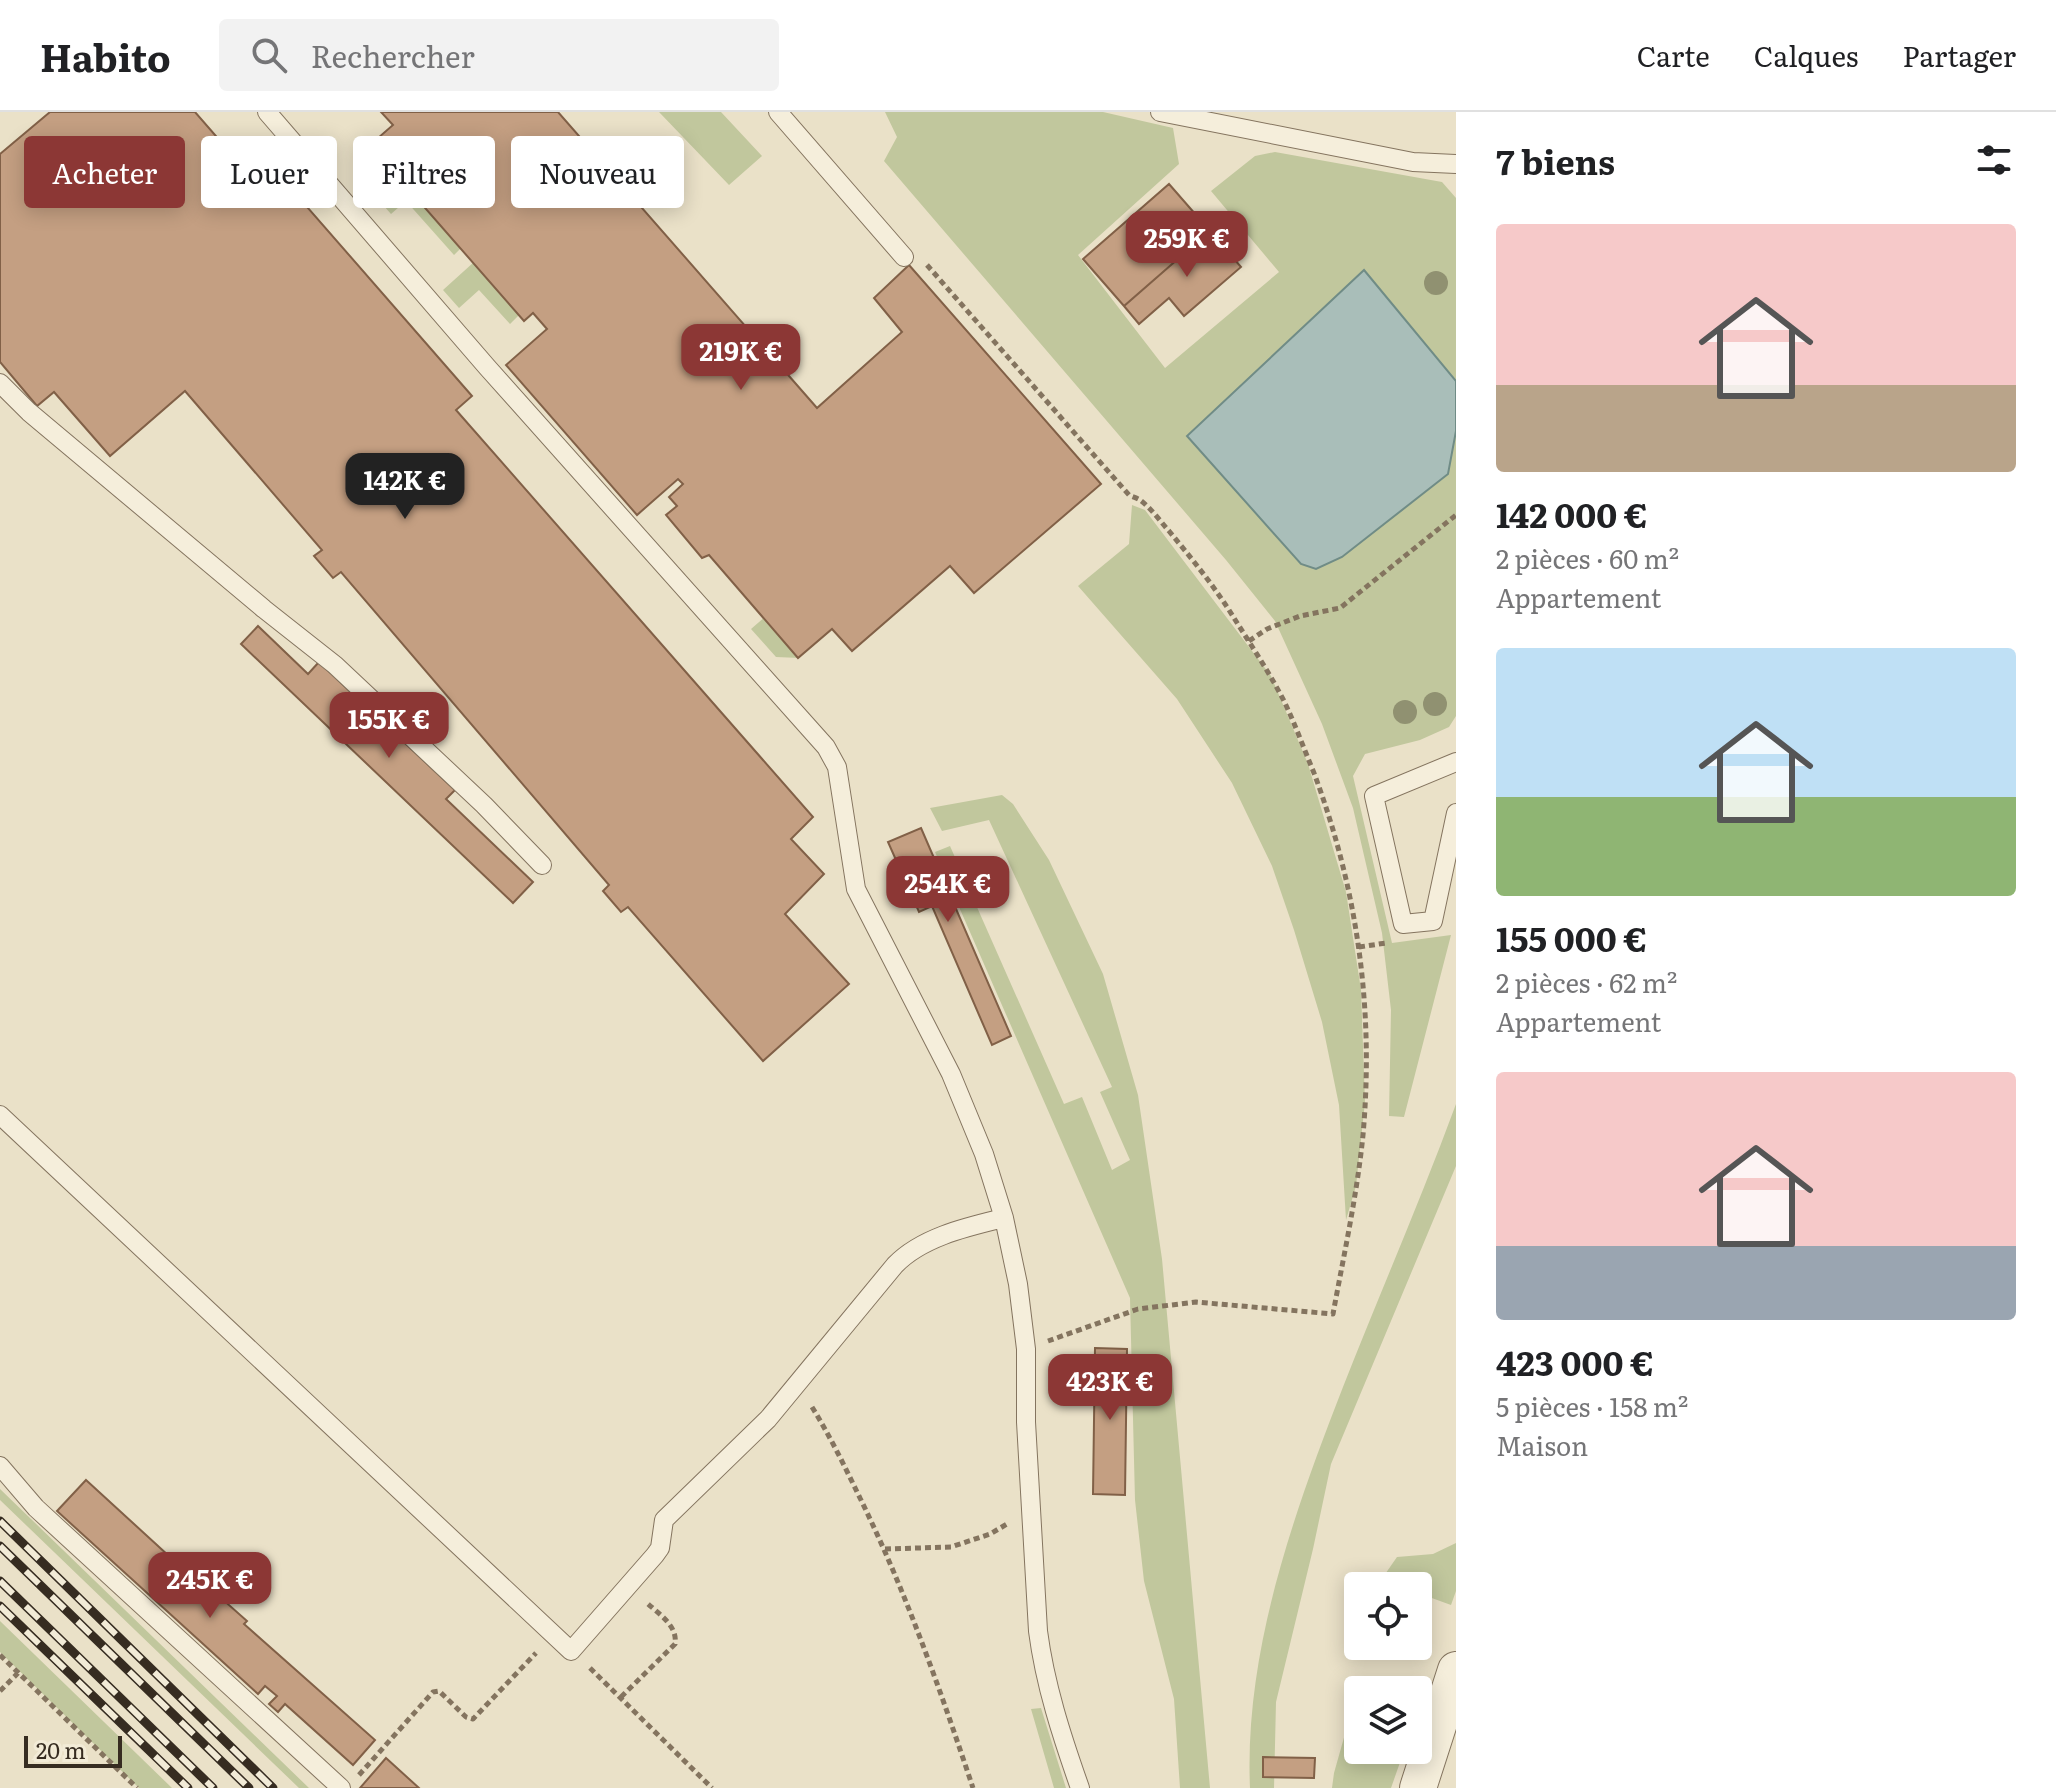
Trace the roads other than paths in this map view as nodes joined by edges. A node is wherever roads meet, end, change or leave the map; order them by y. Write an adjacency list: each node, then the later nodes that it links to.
1 (267, 112): 11 (lane)
2 (778, 112): 5 (lane)
3 (1160, 112): 4 (lane)
4 (1456, 164)
5 (904, 257)
6 (0, 383): 9 (lane)
7 (1456, 762): 8 (lane)
8 (1456, 813)
9 (542, 865)
10 (0, 1115): 11 (lane)
11 (1004, 1218): 15 (lane)
12 (0, 1466): 14 (lane)
13 (1456, 1670): 16 (street)
14 (349, 1783)
15 (1080, 1788)
16 (1418, 1788)

